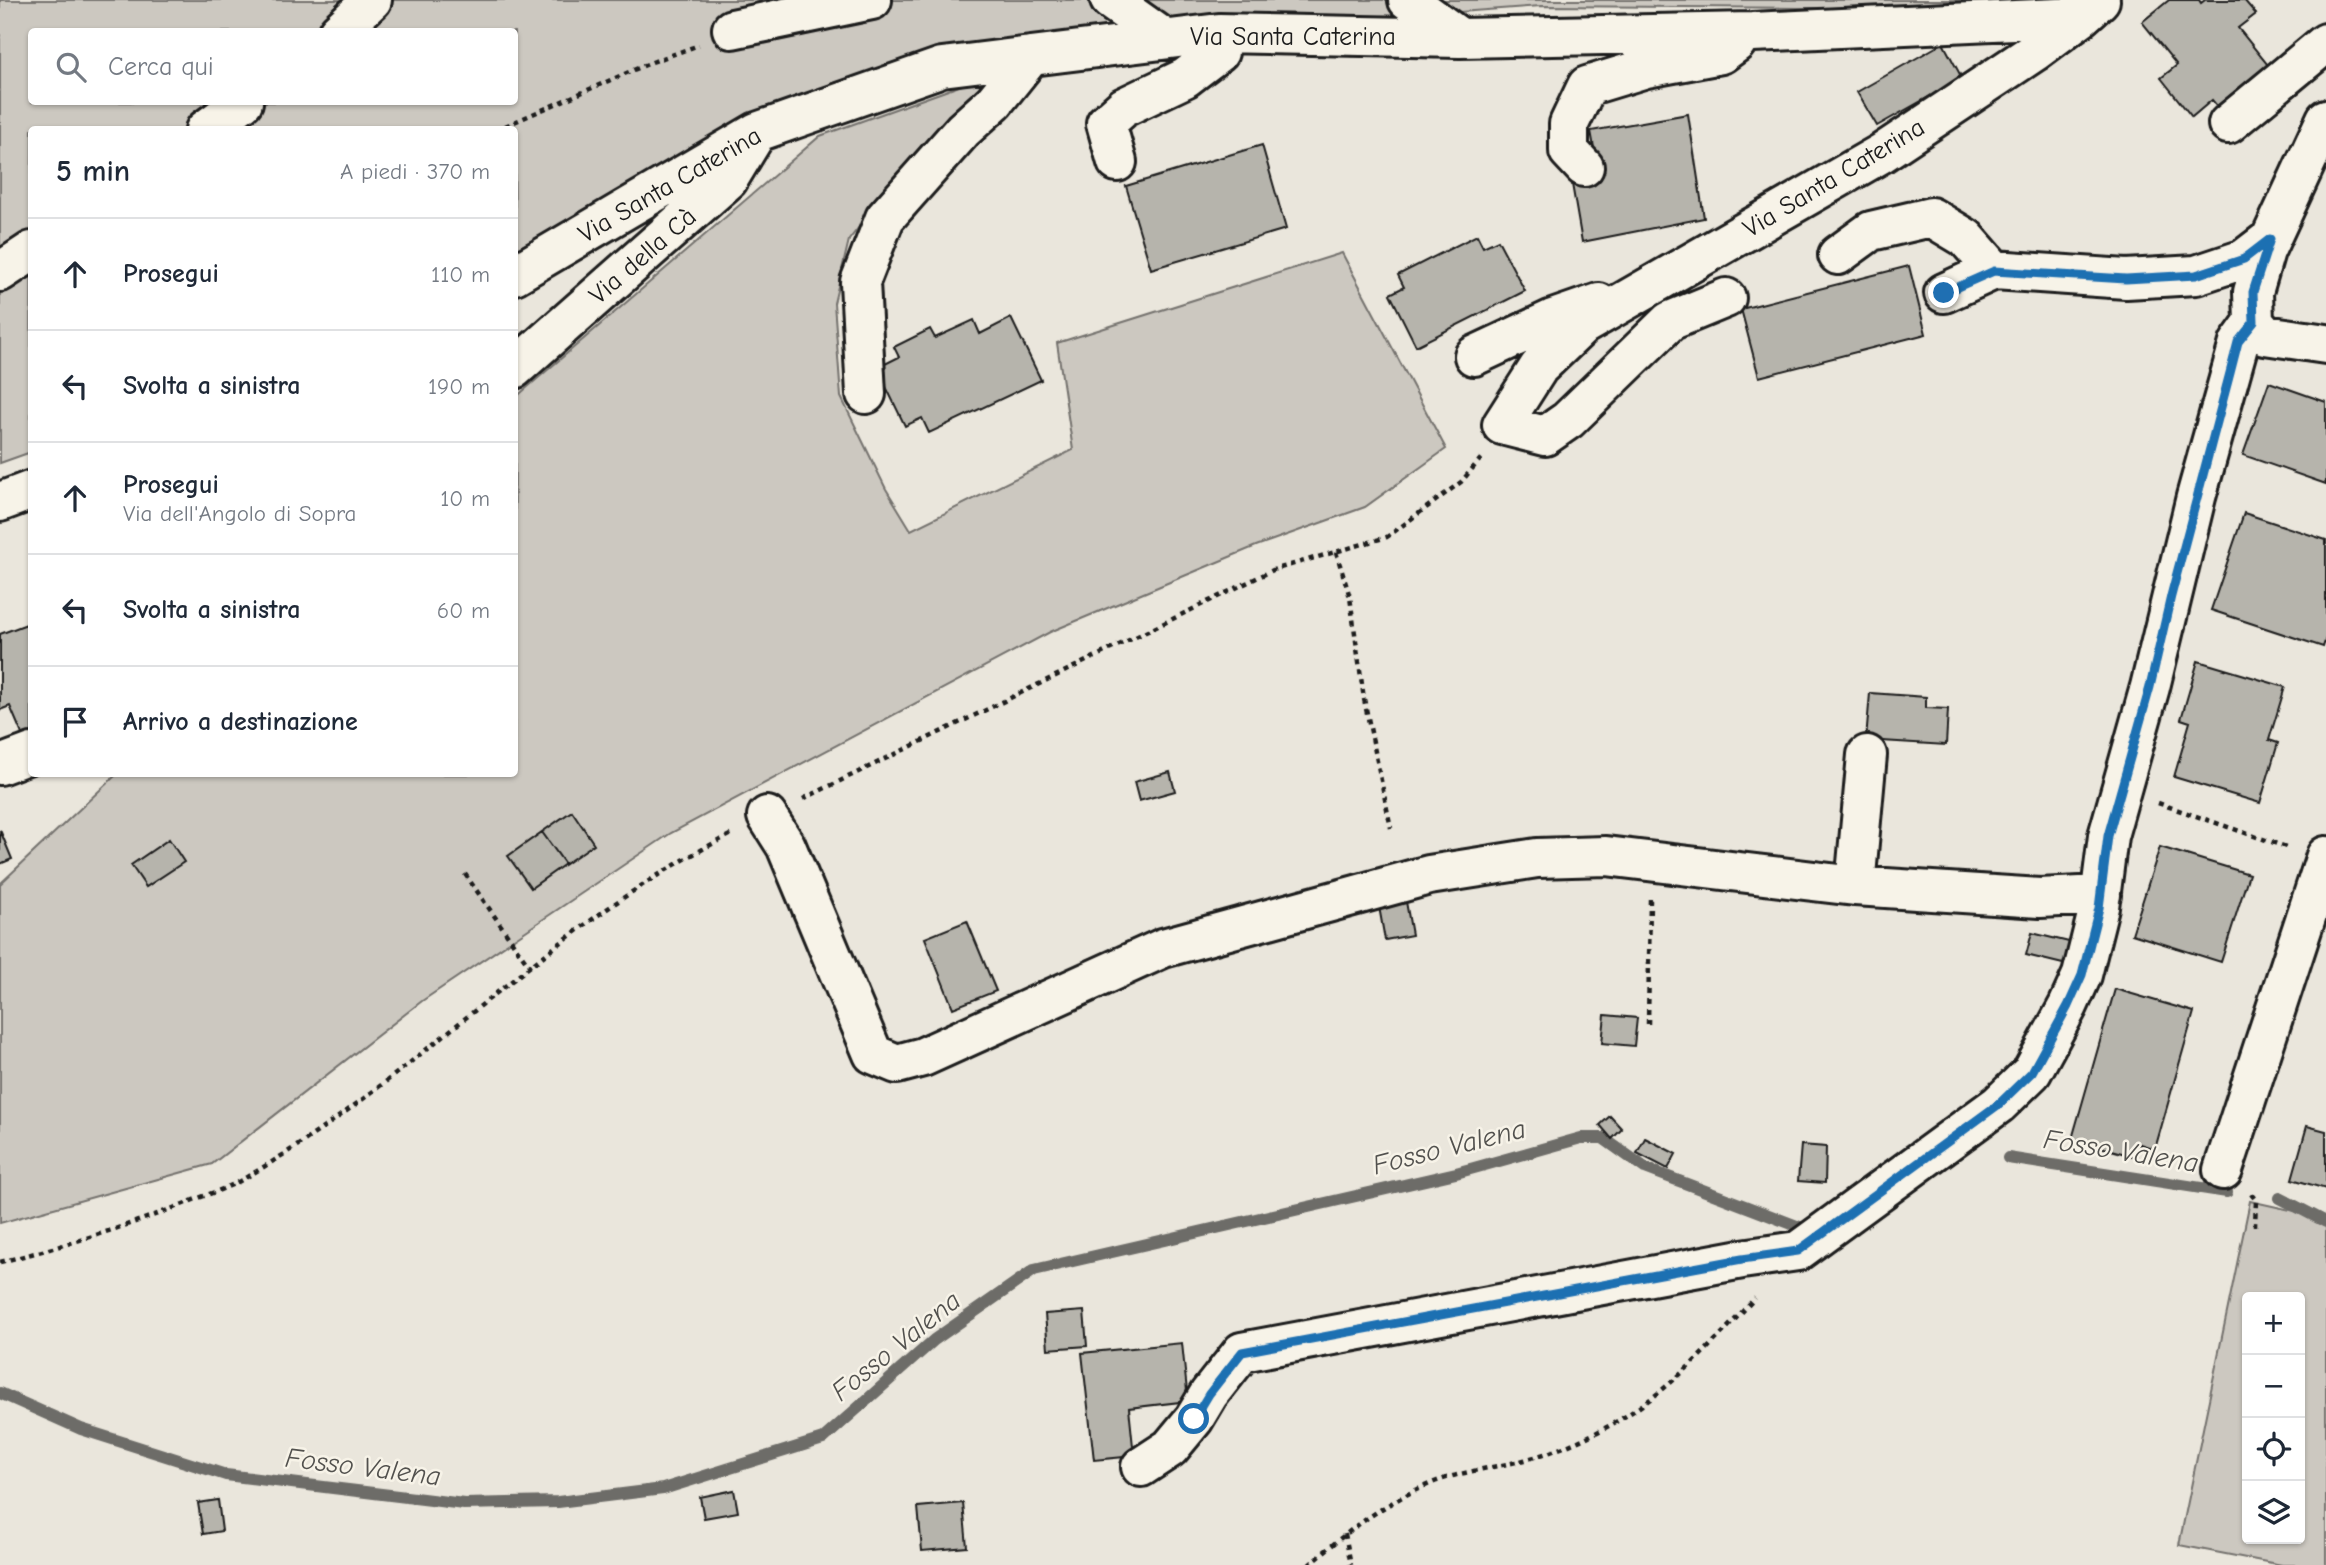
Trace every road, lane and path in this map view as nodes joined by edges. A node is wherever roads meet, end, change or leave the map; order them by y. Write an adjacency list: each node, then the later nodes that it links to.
1 (372, 0): 7 (street)
2 (872, 0): 6 (street)
3 (1110, 0): 11 (street)
4 (1408, 0): 10 (street)
5 (2068, 9): 8 (street, Via Santa Caterina); 28 (street, Via Santa Caterina)
6 (738, 18): 18 (path)
7 (342, 28)
8 (1752, 32): 10 (street, Via Santa Caterina); 21 (street)
9 (1219, 33): 10 (street, Via Santa Caterina); 11 (street, Via Santa Caterina); 20 (street)
10 (1460, 38)
11 (1165, 39): 13 (street, Via Santa Caterina)
12 (2326, 43): 16 (street)
13 (1031, 56): 19 (street, Via Santa Caterina); 35 (street)
14 (239, 105): 17 (street)
15 (2326, 120): 22 (street)
16 (2228, 124)
17 (210, 126)
18 (505, 126)
19 (757, 132): 27 (street, Via Santa Caterina); 34 (street, Via della Cà)
20 (1117, 162)
21 (1584, 167)
22 (2270, 239): 25 (street); 31 (street)
23 (28, 254): 26 (street)
24 (1838, 255): 25 (street)
25 (1994, 271): 29 (street)
26 (0, 272)
27 (518, 273)
28 (1654, 284): 30 (street, Via Santa Caterina); 33 (street)
29 (1944, 293)
30 (1726, 298)
31 (2254, 322): 32 (street); 42 (street)
32 (2326, 344)
33 (1474, 356)
34 (518, 365)
35 (866, 394)
36 (28, 492): 37 (street)
37 (0, 502)
38 (1336, 552): 44 (path)
39 (28, 754): 41 (street)
40 (1867, 755): 48 (street)
41 (0, 765)
42 (2121, 790): 45 (path); 49 (street)
43 (767, 817): 46 (street)
44 (1391, 828)
45 (2325, 858): 52 (street)
46 (1651, 863): 48 (street); 51 (path)
47 (465, 874): 50 (path)
48 (1855, 886): 49 (street)
49 (2101, 895): 54 (street)
50 (530, 967)
51 (1648, 1024)
52 (2223, 1170)
53 (1757, 1296): 55 (path)
54 (1141, 1467)
55 (1345, 1533): 56 (path); 57 (path)
56 (1309, 1565)
57 (1351, 1565)

